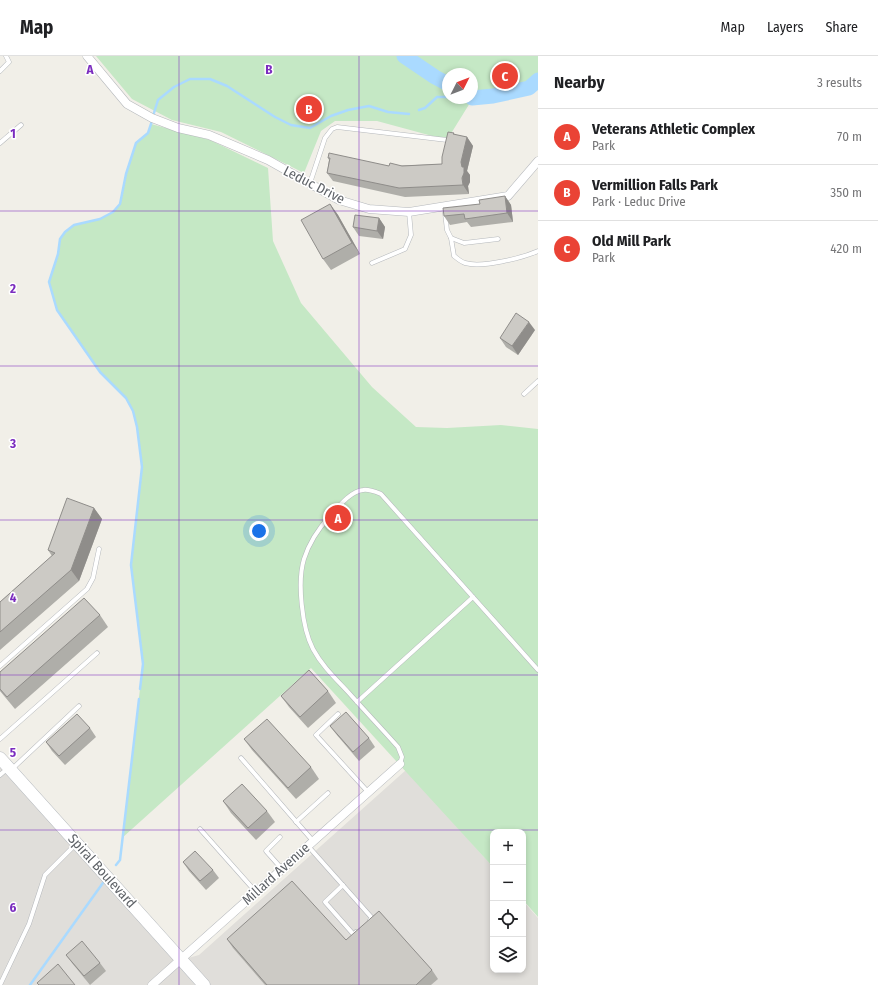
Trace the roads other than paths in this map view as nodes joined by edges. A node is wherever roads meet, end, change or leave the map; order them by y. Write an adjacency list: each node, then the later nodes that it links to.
1 (6, 56): 3 (lane)
2 (88, 56): 8 (street, Leduc Drive)
3 (0, 71)
4 (21, 125): 6 (lane)
5 (447, 140): 8 (lane)
6 (0, 143)
7 (538, 161): 9 (street, Leduc Drive)
8 (310, 184): 10 (street, Leduc Drive)
9 (444, 207): 10 (street, Leduc Drive); 11 (lane)
10 (409, 212): 14 (lane)
11 (452, 238): 12 (lane); 13 (lane)
12 (498, 239)
13 (538, 251)
14 (372, 263)
15 (538, 381): 16 (lane)
16 (524, 394)
17 (99, 549): 20 (lane)
18 (473, 597): 21 (lane); 22 (lane); 22 (lane)
19 (97, 653): 25 (lane)
20 (0, 666)
21 (538, 670)
22 (357, 702): 28 (lane)
23 (79, 706): 29 (lane)
24 (338, 714): 30 (lane)
25 (0, 739)
26 (0, 758): 29 (street, Spiral Boulevard)
27 (241, 758): 32 (lane)
28 (400, 764): 30 (street, Millard Avenue)
29 (7, 771): 35 (street, Spiral Boulevard)
30 (368, 792): 36 (street, Millard Avenue)
31 (328, 793): 32 (lane)
32 (296, 822): 36 (lane)
33 (200, 829): 39 (lane)
34 (280, 837): 37 (lane)
35 (77, 844): 42 (street, Spiral Boulevard); 43 (lane)
36 (310, 844): 37 (street, Millard Avenue); 38 (lane)
37 (282, 869): 39 (street, Millard Avenue)
38 (343, 885): 40 (lane); 41 (lane)
39 (257, 892): 42 (street, Millard Avenue)
40 (368, 922)
41 (358, 930)
42 (181, 960): 44 (street, Millard Avenue); 45 (street, Spiral Boulevard)
43 (0, 985)
44 (152, 985)
45 (204, 985)

